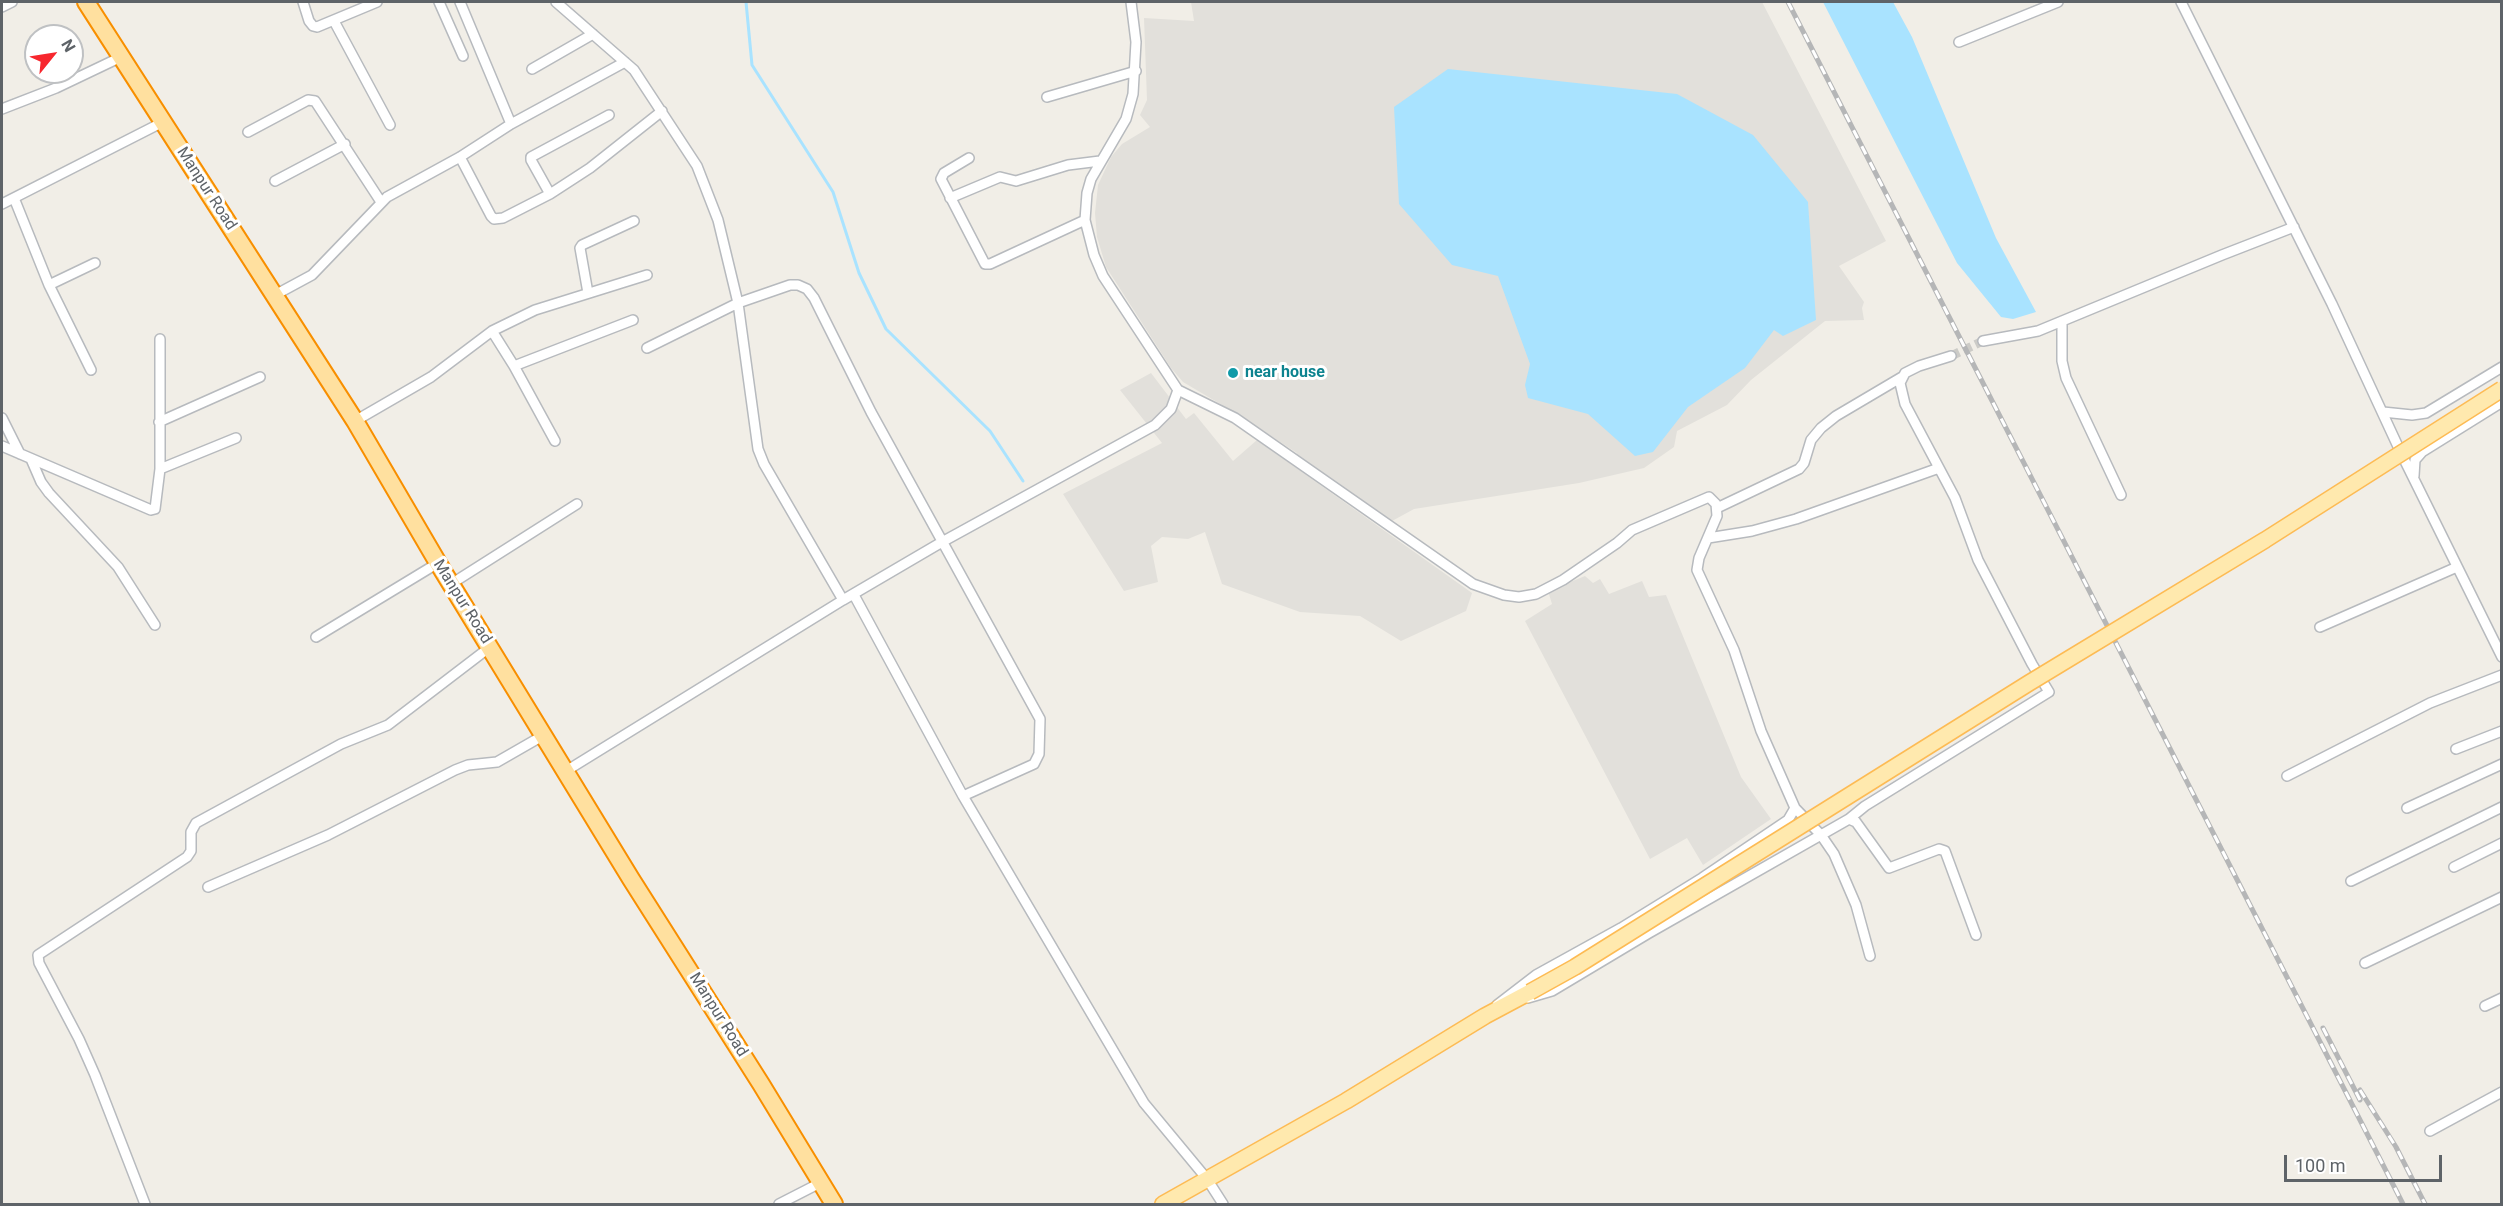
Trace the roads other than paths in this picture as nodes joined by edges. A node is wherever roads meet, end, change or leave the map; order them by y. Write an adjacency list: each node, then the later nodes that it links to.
1 (12, 2): 11 (street)
2 (86, 2): 16 (highway, Manpur Road)
3 (303, 2): 12 (street)
4 (377, 2): 12 (street)
5 (439, 2): 15 (street)
6 (460, 2): 25 (street)
7 (556, 2): 13 (street)
8 (1131, 2): 19 (street)
9 (2058, 2): 14 (street)
10 (2181, 2): 40 (street)
11 (2, 7)
12 (334, 21): 26 (street)
13 (593, 34): 17 (street); 18 (street)
14 (1959, 42)
15 (463, 56)
16 (121, 57): 21 (street); 24 (highway, Manpur Road)
17 (626, 62): 22 (street); 25 (street)
18 (532, 69)
19 (1136, 71): 20 (street); 31 (street)
20 (1047, 97)
21 (2, 109)
22 (662, 111): 33 (street); 46 (street)
23 (609, 116): 33 (street)
24 (163, 122): 34 (street); 45 (highway, Manpur Road)
25 (511, 124): 29 (street)
26 (390, 125)
27 (248, 132): 28 (street)
28 (345, 144): 32 (street); 36 (street)
29 (460, 157): 33 (street); 36 (street)
30 (969, 158): 35 (street)
31 (1100, 161): 35 (street); 38 (street)
32 (275, 181)
33 (550, 194)
34 (14, 198): 37 (street); 43 (street)
35 (950, 198): 38 (street)
36 (381, 202): 45 (street)
37 (2, 204)
38 (1085, 220): 60 (street)
39 (634, 221): 44 (street)
40 (2294, 227): 48 (street); 62 (street)
41 (95, 263): 43 (street)
42 (647, 275): 44 (street)
43 (49, 285): 56 (street)
44 (588, 293): 49 (street)
45 (275, 295): 64 (highway, Manpur Road)
46 (738, 303): 52 (street); 79 (street); 84 (street)
47 (633, 320): 54 (street)
48 (2062, 321): 51 (street); 75 (street)
49 (492, 331): 54 (street); 64 (street)
50 (160, 339): 65 (street)
51 (1983, 341)
52 (647, 348)
53 (1951, 356): 58 (street)
54 (514, 366): 67 (street)
55 (2502, 367): 62 (street)
56 (91, 370)
57 (260, 376): 65 (street)
58 (1902, 377): 72 (street); 77 (street)
59 (2502, 389): 69 (main road, bridge)
60 (1178, 390): 77 (street); 79 (street)
61 (2502, 402): 74 (street)
62 (2383, 412): 69 (street)
63 (2, 418): 70 (street)
64 (355, 421): 80 (highway, Manpur Road)
65 (159, 422): 73 (street)
66 (236, 438): 73 (street)
67 (555, 441)
68 (2, 446): 70 (street)
69 (2401, 453): 74 (street); 111 (main road, bridge)
70 (20, 454): 71 (street)
71 (32, 459): 73 (street); 85 (street)
72 (1939, 468): 78 (street); 101 (street)
73 (160, 469)
74 (2414, 478): 81 (street)
75 (2121, 495)
76 (577, 504): 82 (street)
77 (1717, 508): 78 (street)
78 (1708, 538): 99 (street)
79 (942, 542): 83 (street); 97 (street)
80 (438, 563): 82 (highway, Manpur Road); 87 (street)
81 (2457, 567): 86 (street); 89 (street)
82 (451, 584): 88 (highway, Manpur Road)
83 (854, 595): 84 (street); 97 (street)
84 (843, 600): 95 (street)
85 (155, 625)
86 (2319, 627)
87 (316, 637)
88 (490, 647): 92 (highway, Manpur Road); 119 (street)
89 (2502, 657)
90 (2502, 675): 96 (street)
91 (2502, 731): 93 (street)
92 (544, 735): 95 (highway, Manpur Road); 106 (street)
93 (2456, 749)
94 (2502, 764): 100 (street)
95 (566, 771): 118 (highway, Manpur Road)
96 (2287, 776)
97 (963, 796): 117 (street)
98 (2502, 807): 105 (street)
99 (1795, 808): 102 (street); 114 (street)
100 (2407, 808)
101 (1849, 819): 102 (street); 108 (street)
102 (1821, 835): 109 (street); 111 (street)
103 (2502, 843): 104 (street)
104 (2454, 867)
105 (2351, 880)
106 (208, 887)
107 (2502, 897): 110 (street)
108 (1976, 935)
109 (1870, 956)
110 (2365, 963)
111 (1523, 996): 114 (main road)
112 (2502, 998): 113 (street)
113 (2485, 1006)
114 (1485, 1016): 117 (main road)
115 (2502, 1092): 116 (street)
116 (2430, 1131)
117 (1207, 1179): 122 (main road); 123 (street)
118 (820, 1183): 120 (street); 121 (highway, Manpur Road)
119 (145, 1204)
120 (779, 1204)
121 (834, 1204)
122 (1163, 1204)
123 (1223, 1204)

